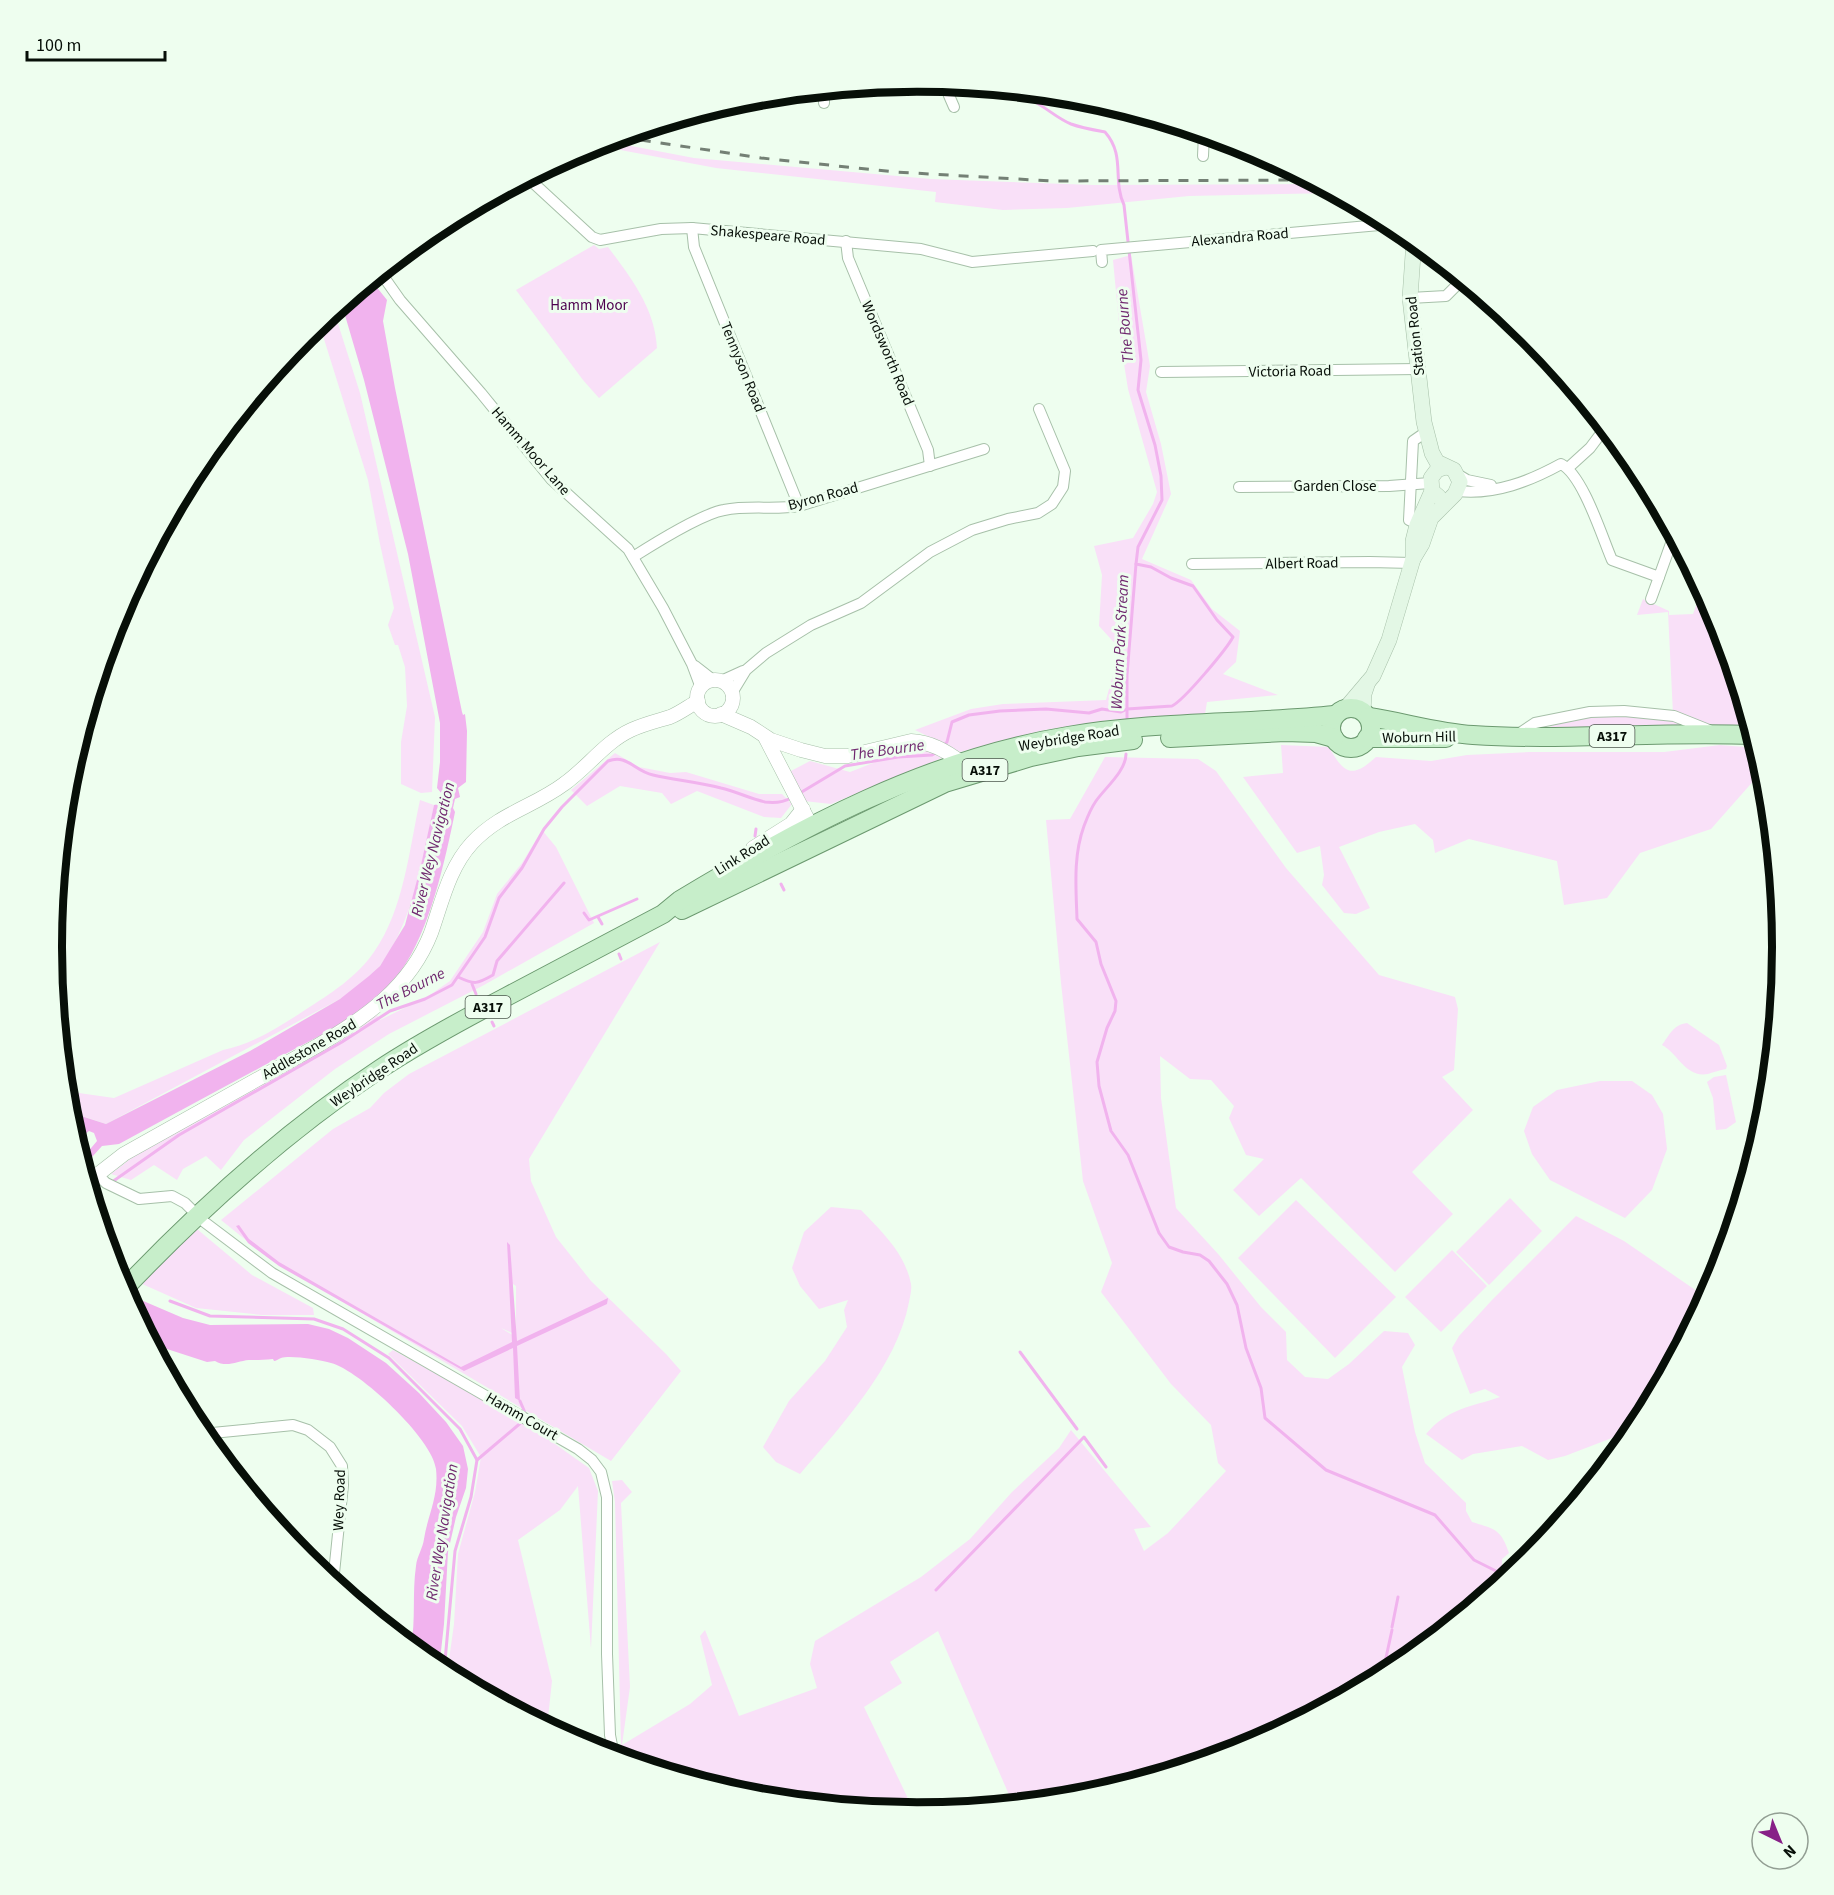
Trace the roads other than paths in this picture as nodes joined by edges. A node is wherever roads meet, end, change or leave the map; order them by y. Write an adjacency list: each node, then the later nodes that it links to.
1 (948, 93): 4 (street)
2 (824, 97): 3 (street)
3 (824, 103)
4 (954, 107)
5 (1204, 141): 6 (street)
6 (1203, 156)
7 (533, 183): 9 (street, Shakespeare Road)
8 (1375, 225): 13 (street, Alexandra Road)
9 (692, 228): 10 (street, Shakespeare Road); 30 (street, Tennyson Road)
10 (846, 241): 11 (street, Shakespeare Road); 23 (street, Wordsworth Road)
11 (1093, 251)
12 (1413, 251): 16 (main road, Station Road)
13 (1102, 262)
14 (385, 278): 33 (street, Hamm Moor Lane)
15 (1457, 285): 16 (street)
16 (1410, 297): 17 (main road, Station Road)
17 (1419, 369): 18 (street, Victoria Road); 20 (main road, Station Road)
18 (1161, 372)
19 (1039, 409): 39 (street)
20 (1426, 434): 25 (main road, Station Road); 26 (street)
21 (1601, 434): 24 (street)
22 (984, 449): 23 (street, Byron Road)
23 (930, 466): 30 (street, Byron Road)
24 (1568, 468): 28 (street); 36 (street)
25 (1439, 477): 26 (street, Garden Close); 28 (street); 29 (main road); 29 (main road); 31 (main road)
26 (1412, 484): 27 (street, Garden Close); 31 (street)
27 (1239, 487)
28 (1503, 488): 29 (street)
29 (1454, 494): 31 (main road)
30 (799, 506): 33 (street, Byron Road)
31 (1422, 527): 34 (main road)
32 (1671, 544): 36 (street)
33 (633, 557): 38 (street, Hamm Moor Lane)
34 (1412, 561): 35 (street, Albert Road); 43 (main road)
35 (1192, 564)
36 (1659, 578): 37 (street)
37 (1651, 599)
38 (692, 664): 40 (street, Hamm Moor Lane); 41 (street, Hamm Moor Lane)
39 (746, 670): 40 (street); 42 (street)
40 (717, 680): 41 (street); 42 (street)
41 (699, 694): 44 (street); 45 (street, Addlestone Road)
42 (732, 696): 44 (street); 46 (street, Addlestone Road)
43 (1353, 713): 48 (main road, Woburn Hill / A317); 52 (main road); 53 (main road); 54 (main road, Weybridge Road / A317)
44 (716, 714): 45 (street, Addlestone Road); 46 (street, Addlestone Road)
45 (670, 717): 58 (street, Addlestone Road)
46 (751, 727): 51 (street, Addlestone Road)
47 (1716, 733): 49 (main road, Woburn Hill / A317); 49 (street, Woburn Hill); 50 (main road, Woburn Hill / A317)
48 (1471, 735): 49 (main road, Woburn Hill / A317); 53 (main road, Woburn Hill / A317)
49 (1517, 735)
50 (1745, 735)
51 (765, 737): 54 (street, Addlestone Road); 56 (street)
52 (1334, 738): 53 (main road); 55 (main road, Weybridge Road / A317)
53 (1367, 738)
54 (962, 762): 56 (main road, Weybridge Road / A317)
55 (924, 792): 56 (main road); 57 (main road, Weybridge Road / A317)
56 (801, 806): 57 (main road, Weybridge Road / A317)
57 (663, 914): 59 (main road, Weybridge Road / A317)
58 (101, 1182): 59 (street, Hamm Court)
59 (197, 1215): 60 (main road, Weybridge Road / A317); 63 (street, Hamm Court)
60 (130, 1283)
61 (213, 1433): 62 (street, Wey Road)
62 (334, 1573)
63 (612, 1747)

